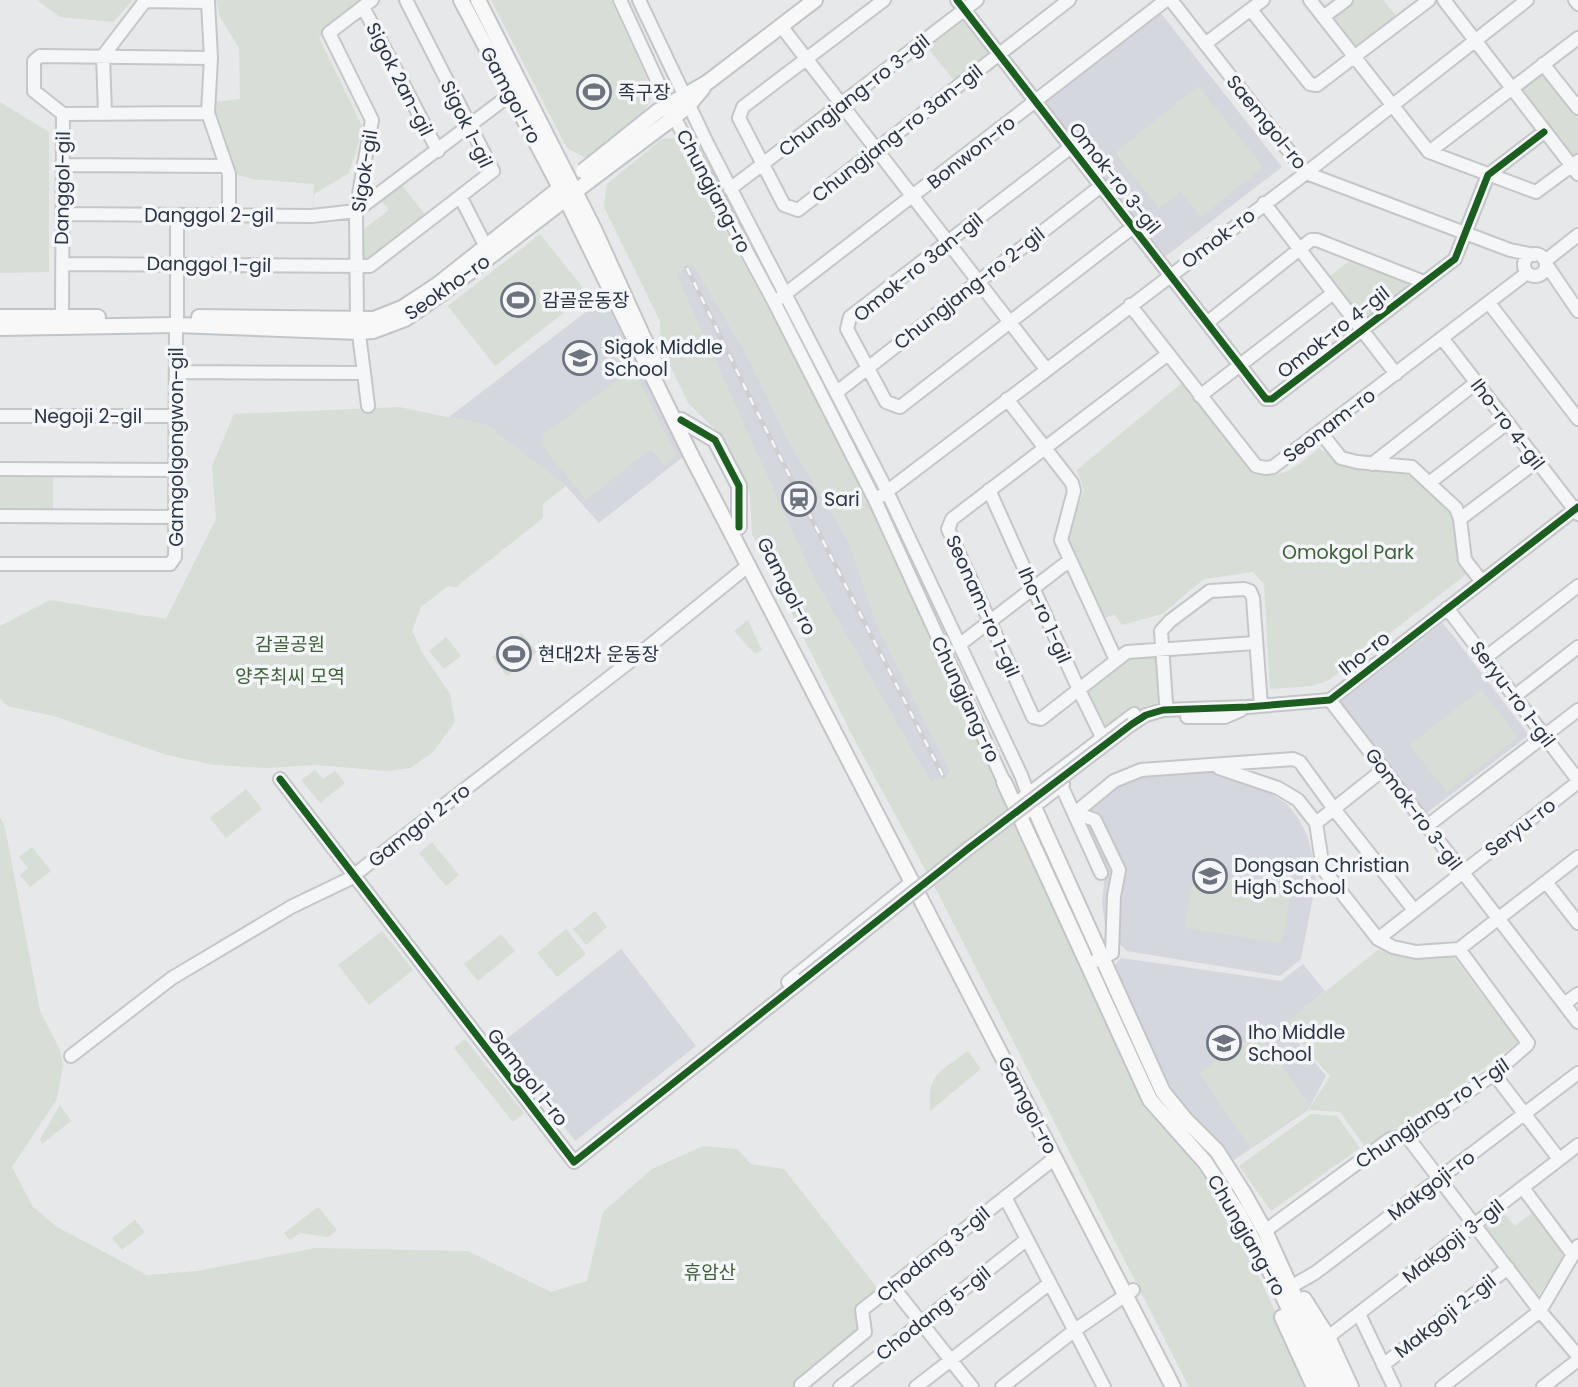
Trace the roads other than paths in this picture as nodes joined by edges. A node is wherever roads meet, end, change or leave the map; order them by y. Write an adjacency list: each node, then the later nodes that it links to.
1 (405, 0): 44 (street, Sigok 1-gil)
2 (461, 0): 34 (main road, Gamgol-ro)
3 (478, 0): 58 (main road, Gamgol-ro)
4 (620, 0): 43 (street, Chungjang-ro)
5 (639, 0): 35 (street, Chungjang-ro)
6 (815, 0): 23 (main road, Seokho-ro)
7 (884, 0): 31 (street, Chungjang-ro 3an-gil)
8 (977, 0): 20 (street, Chungjang-ro 3-gil)
9 (1069, 0): 27 (street, Chungjang-ro 3an-gil)
10 (1168, 0): 26 (street, Saemgol-ro); 36 (street, Bonwon-ro)
11 (1263, 0): 21 (street)
12 (1310, 0): 22 (street)
13 (1346, 0): 22 (street)
14 (1429, 0): 29 (street)
15 (1444, 0): 25 (street)
16 (1527, 0): 25 (street, Omok-ro)
17 (1574, 0): 19 (street)
18 (367, 4): 48 (street, Sigok 2an-gil); 62 (street, Sigok-gil)
19 (1578, 4)
20 (961, 5): 27 (street, Omok-ro 3-gil); 37 (street, Chungjang-ro 3-gil)
21 (1251, 9): 26 (street); 29 (street)
22 (1324, 17): 29 (street)
23 (781, 26): 31 (street); 35 (main road, Seokho-ro)
24 (1578, 37): 32 (street)
25 (1475, 41): 33 (street); 38 (street, Omok-ro)
26 (1205, 44): 54 (street, Saemgol-ro)
27 (999, 54): 36 (street, Omok-ro 3-gil); 47 (street, Chungjang-ro 3an-gil)
28 (103, 56): 30 (street, Danggol-gil); 30 (street); 40 (street); 42 (street, Danggol-gil)
29 (1354, 57): 38 (street)
30 (211, 58): 41 (street)
31 (806, 59): 37 (street); 51 (street, Chungjang-ro 3an-gil)
32 (1543, 64): 33 (street); 39 (street)
33 (1511, 88): 45 (street); 49 (street)
34 (511, 94): 44 (street); 58 (main road, Gamgol-ro)
35 (685, 100): 43 (main road, Seokho-ro); 57 (street, Chungjang-ro)
36 (1036, 101): 46 (street, Omok-ro 3-gil); 59 (street, Bonwon-ro)
37 (842, 103): 47 (street); 51 (street, Chungjang-ro 3-gil)
38 (1392, 105): 49 (street); 54 (street, Omok-ro)
39 (1578, 108)
40 (105, 113): 41 (street); 42 (street)
41 (208, 113): 52 (street)
42 (63, 114): 50 (street, Danggol-gil)
43 (666, 114): 58 (main road, Seokho-ro, bridge); 84 (street, Chungjang-ro)
44 (470, 126): 48 (street); 60 (street, Sigok 1-gil)
45 (1544, 132): 53 (street); 55 (street)
46 (1071, 147): 56 (street, Omok-ro 3-gil); 69 (street, Omok-ro 3an-gil)
47 (877, 149): 51 (street, Chungjang-ro 3an-gil); 59 (street)
48 (438, 151): 62 (street)
49 (1429, 152): 55 (street)
50 (63, 165): 52 (street); 63 (street, Danggol-gil)
51 (763, 165): 57 (street, Chungjang-ro 3-gil)
52 (226, 166): 65 (street)
53 (1576, 167): 55 (street)
54 (1306, 173): 61 (street, Omok-ro); 67 (street, Saemgol-ro)
55 (1488, 175): 67 (street, Omok-ro 4-gil)
56 (1101, 186): 66 (street, Omok-ro 3-gil); 79 (street, Chungjang-ro 2-gil)
57 (730, 189): 83 (street, Chungjang-ro)
58 (568, 190): 70 (main road, Seokho-ro); 93 (main road, Seokho-ro); 129 (main road, Gamgol-ro); 166 (main road, Gamgol-ro)
59 (914, 196): 69 (street); 83 (street, Bonwon-ro)
60 (461, 198): 70 (street); 76 (street, Sigok 1-gil)
61 (1264, 203): 72 (street); 78 (street, Omok-ro)
62 (356, 211): 65 (street, Danggol 2-gil); 76 (street, Sigok-gil)
63 (62, 214): 64 (street, Danggol 2-gil); 75 (street, Danggol-gil)
64 (177, 215): 65 (street, Danggol 2-gil); 74 (street, Gamgolgongwon-gil)
65 (229, 216)
66 (1133, 227): 78 (street, Omok-ro 3-gil); 91 (street, Omok-ro 3an-gil)
67 (1466, 234): 71 (street, Saemgol-ro); 80 (street, Omok-ro 4-gil)
68 (1578, 235): 73 (street)
69 (948, 242): 79 (street); 99 (street, Omok-ro 3an-gil)
70 (485, 247): 93 (main road, Seokho-ro)
71 (1510, 250): 73 (street, Saemgol-ro); 77 (street)
72 (1299, 251): 80 (street); 81 (street); 92 (street)
73 (1542, 260): 77 (street); 77 (street); 82 (street)
74 (177, 263): 75 (street, Danggol 1-gil); 76 (street, Danggol 1-gil); 90 (street, Gamgolgongwon-gil)
75 (62, 264): 89 (street, Danggol-gil)
76 (355, 266): 93 (street, Sigok-gil)
77 (1530, 272): 82 (street); 85 (street, Seonam-ro)
78 (1170, 275): 86 (street, Omok-ro); 92 (street, Omok-ro 4-gil)
79 (979, 281): 91 (street); 99 (street, Chungjang-ro 2-gil)
80 (1424, 282): 95 (street, Omok-ro 4-gil)
81 (1332, 294): 95 (street); 98 (street, Omok-ro 4-gil)
82 (1565, 294): 87 (street)
83 (786, 295): 84 (street, Bonwon-ro); 105 (street, Chungjang-ro)
84 (774, 302): 122 (street, Chungjang-ro)
85 (1489, 303): 96 (street, Seonam-ro); 111 (street)
86 (1130, 304): 97 (street, Seonam-ro); 100 (street, Omok-ro)
87 (1578, 311)
88 (0, 317): 89 (main road, Seokho-ro)
89 (62, 317): 90 (main road, Seokho-ro)
90 (176, 321): 93 (main road, Seokho-ro); 94 (main road, Seokho-ro); 101 (street, Gamgolgongwon-gil)
91 (1011, 321): 99 (street, Omok-ro 3an-gil); 100 (street)
92 (1208, 322): 98 (street, Omok-ro 4-gil)
93 (358, 326): 102 (street, Sigok-gil)
94 (0, 328)
95 (1362, 331): 98 (street, Omok-ro 4-gil); 103 (street)
96 (1442, 338): 103 (street, Seonam-ro); 104 (street, Iho-ro 4-gil)
97 (1168, 354): 106 (street, Seonam-ro); 114 (street, Seonam-ro 1-gil)
98 (1240, 365): 106 (street)
99 (867, 367): 105 (street, Chungjang-ro 2-gil)
100 (1046, 369): 107 (street, Omok-ro)
101 (176, 372): 102 (street); 110 (street, Gamgolgongwon-gil)
102 (364, 373): 108 (street, Sigok-gil)
103 (1396, 374): 113 (street, Seonam-ro)
104 (1477, 382): 112 (street, Iho-ro 4-gil); 116 (street)
105 (837, 392): 121 (street, Chungjang-ro)
106 (1200, 396): 113 (street, Seonam-ro)
107 (1007, 399): 114 (street); 121 (street, Omok-ro)
108 (368, 406)
109 (0, 416): 110 (street, Negoji 2-gil)
110 (176, 416): 118 (street, Gamgolgongwon-gil)
111 (1578, 419)
112 (1507, 423): 115 (street, Iho-ro 4-gil); 119 (street)
113 (1321, 433): 116 (street)
114 (1045, 449): 120 (street, Seonam-ro 1-gil); 127 (street)
115 (1537, 461): 123 (street, Iho-ro 4-gil); 126 (street)
116 (1373, 464): 119 (street)
117 (0, 469): 118 (street)
118 (177, 470): 125 (street, Gamgolgongwon-gil)
119 (1429, 483): 126 (street)
120 (989, 490): 132 (street, Iho-ro 1-gil); 134 (street, Seonam-ro 1-gil)
121 (886, 492): 122 (street, Omok-ro); 136 (street, Chungjang-ro)
122 (875, 500): 153 (street, Chungjang-ro)
123 (1577, 510): 130 (street, Iho-ro)
124 (0, 516): 125 (street)
125 (176, 517): 128 (street, Gamgolgongwon-gil)
126 (1460, 519): 130 (street)
127 (1070, 560): 132 (street); 140 (street)
128 (0, 564)
129 (749, 565): 164 (street, Gamgol 2-ro); 166 (main road, Gamgol-ro)
130 (1482, 582): 133 (street, Iho-ro)
131 (1578, 586): 139 (street)
132 (1034, 588): 134 (street); 141 (street, Iho-ro 1-gil)
133 (1447, 608): 139 (street, Seryu-ro 1-gil); 143 (street, Iho-ro)
134 (989, 621): 136 (street); 141 (street, Seonam-ro 1-gil)
135 (1255, 643): 138 (street, Seonam-ro 1-gil); 138 (street); 145 (street)
136 (959, 645): 155 (street, Chungjang-ro)
137 (1578, 647): 142 (street)
138 (1164, 650): 140 (street, Seonam-ro 1-gil); 144 (street)
139 (1485, 658): 142 (street, Seryu-ro 1-gil)
140 (1116, 660): 141 (street, Seonam-ro 1-gil)
141 (1079, 690): 148 (street, Iho-ro 1-gil)
142 (1514, 696): 147 (street, Seryu-ro 1-gil)
143 (1330, 700): 145 (street, Iho-ro); 150 (street, Gomok-ro 3-gil)
144 (1166, 704): 145 (street); 148 (street)
145 (1254, 707): 154 (street); 174 (street, Iho-ro, bridge)
146 (1578, 710): 147 (street)
147 (1545, 736): 152 (street, Seryu-ro 1-gil); 160 (street)
148 (1103, 739): 155 (street)
149 (1213, 766): 156 (street); 158 (street); 159 (street)
150 (1384, 769): 156 (street); 160 (street, Gomok-ro 3-gil)
151 (280, 779): 164 (street, Gamgol 1-ro)
152 (1578, 781): 162 (street, Seryu-ro)
153 (1004, 782): 157 (main road, Chungjang-ro)
154 (1061, 785): 155 (street); 158 (street)
155 (1030, 801): 157 (street); 172 (main road, Chungjang-ro)
156 (1334, 809): 159 (street); 167 (street)
157 (1017, 810): 173 (main road, Chungjang-ro)
158 (1075, 813): 163 (street); 172 (street)
159 (1316, 823): 170 (street)
160 (1427, 826): 162 (street, Gomok-ro 3-gil)
161 (1578, 857): 165 (street)
162 (1462, 872): 167 (street, Seryu-ro); 168 (street, Gomok-ro 3-gil)
163 (1101, 873)
164 (353, 876): 178 (street, Gamgol 1-ro); 179 (street, Gamgol 2-ro)
165 (1546, 881): 168 (street); 169 (street)
166 (918, 885): 178 (street); 185 (main road, Gamgol-ro); 198 (main road, Gamgol-ro)
167 (1414, 910): 170 (street, Seryu-ro)
168 (1498, 919): 171 (street); 176 (street, Gomok-ro 3-gil)
169 (1578, 922)
170 (1378, 939): 171 (street)
171 (1459, 949): 181 (street, Chungjang-ro 1-gil)
172 (1103, 958): 173 (street); 191 (main road, Chungjang-ro)
173 (1087, 965): 197 (main road, Chungjang-ro)
174 (803, 980): 178 (street, Gamgol 1-ro)
175 (1578, 994): 176 (street)
176 (1564, 1004): 177 (street, Gomok-ro 3-gil)
177 (1578, 1022)
178 (718, 1049)
179 (71, 1056)
180 (1578, 1073): 182 (street, Makgoji-ro)
181 (1494, 1074): 182 (street); 183 (street, Chungjang-ro 1-gil)
182 (1524, 1115): 186 (street); 187 (street, Makgoji-ro)
183 (1406, 1135): 187 (street); 191 (street, Chungjang-ro 1-gil)
184 (1578, 1145): 186 (street, Makgoji 3-gil)
185 (1055, 1158): 189 (street, Chodang 3-gil); 198 (main road, Gamgol-ro)
186 (1559, 1159): 188 (street, Makgoji 3-gil)
187 (1439, 1179): 190 (street); 197 (street, Makgoji-ro)
188 (1523, 1188): 190 (street, Makgoji 3-gil); 193 (street)
189 (1005, 1197): 192 (street); 196 (street, Chodang 3-gil)
190 (1475, 1224): 194 (street); 200 (street, Makgoji 3-gil)
191 (1265, 1231): 197 (main road, Chungjang-ro)
192 (1026, 1240): 195 (street); 201 (street, Chodang 5-gil)
193 (1575, 1250): 199 (street)
194 (1508, 1268): 199 (street); 206 (street, Makgoji 2-gil)
195 (1049, 1283): 202 (street); 205 (street)
196 (893, 1287): 201 (street); 207 (street, Chodang 3-gil)
197 (1286, 1290): 203 (main road); 215 (main road); 216 (main road, Chungjang-ro); 217 (main road, Chungjang-ro)
198 (1129, 1292): 202 (street); 213 (main road, Gamgol-ro); 214 (main road, Gamgol-ro)
199 (1540, 1311): 204 (street); 220 (street)
200 (1359, 1314): 203 (street, Makgoji 3-gil); 206 (street)
201 (920, 1322): 205 (street); 208 (street, Chodang 5-gil)
202 (1075, 1330): 211 (street); 212 (street)
203 (1328, 1337): 218 (main road)
204 (1578, 1358): 221 (street)
205 (951, 1360): 209 (street); 210 (street)
206 (1383, 1365): 219 (street)
207 (803, 1387)
208 (840, 1387)
209 (916, 1387)
210 (972, 1387)
211 (1002, 1387)
212 (1104, 1387)
213 (1173, 1387)
214 (1183, 1387)
215 (1314, 1387)
216 (1325, 1387)
217 (1336, 1387)
218 (1352, 1387)
219 (1394, 1387)
220 (1442, 1387)
221 (1543, 1387)

